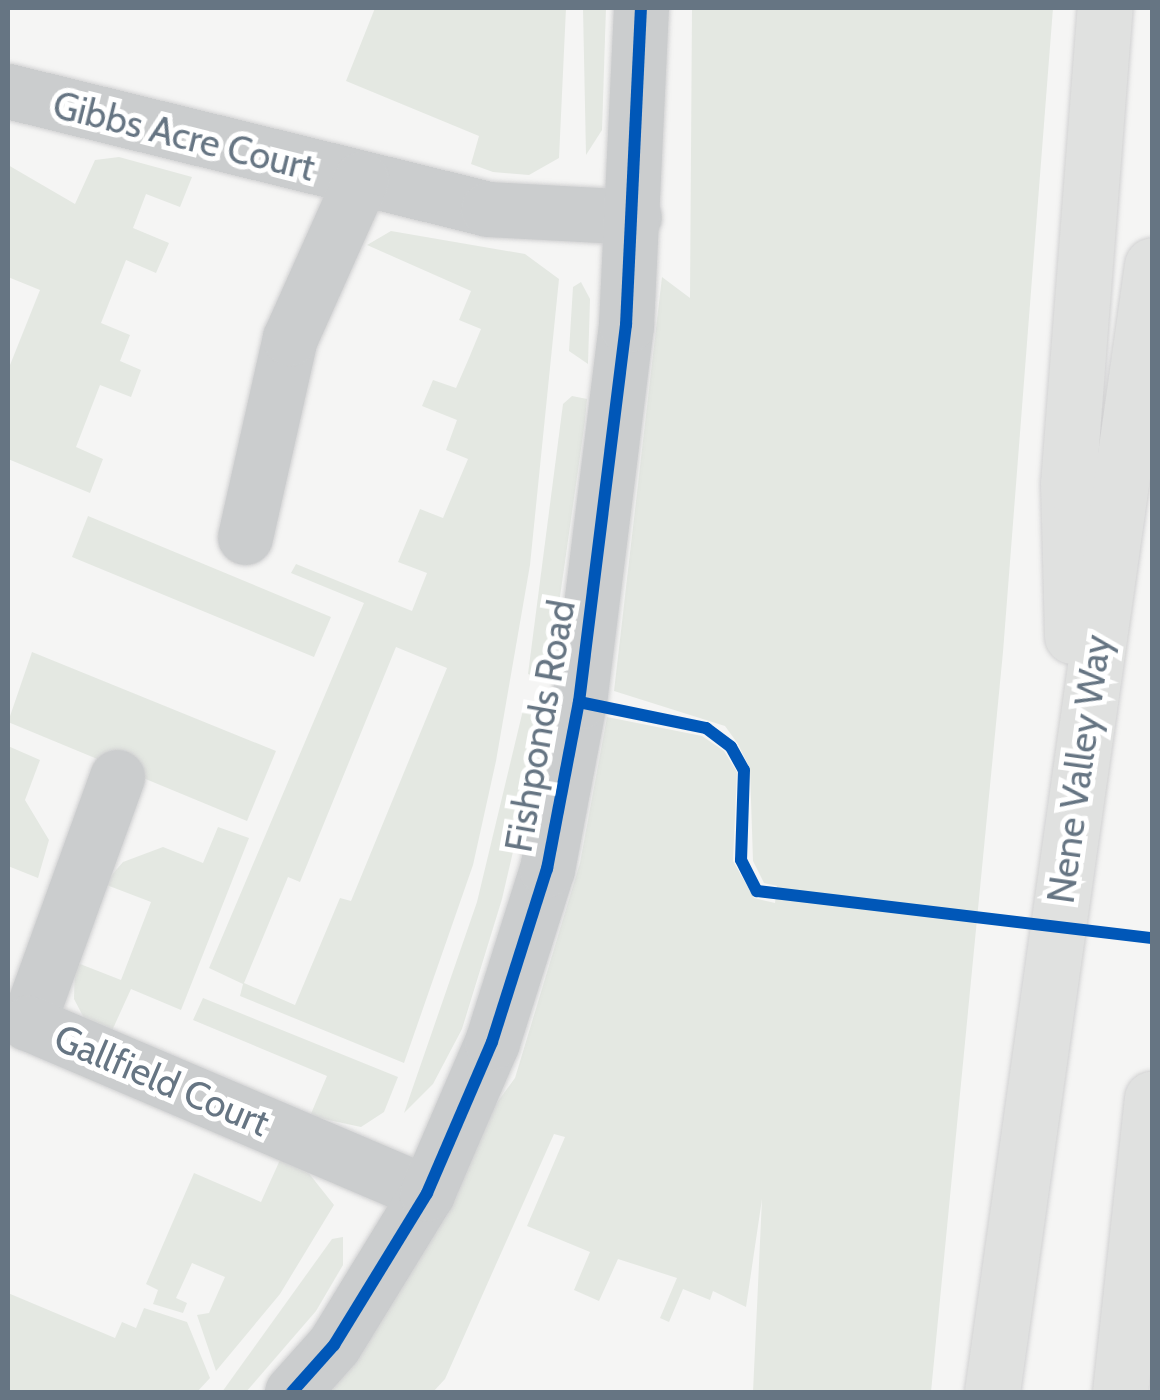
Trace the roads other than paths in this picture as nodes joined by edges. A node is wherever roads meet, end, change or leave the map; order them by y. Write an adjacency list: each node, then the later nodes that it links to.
1 (641, 8): 5 (street, Fishponds Road)
2 (1105, 8): 9 (highway)
3 (8, 92): 4 (street, Gibbs Acre Court)
4 (361, 179): 5 (street, Gibbs Acre Court); 7 (street, Gibbs Acre Court)
5 (634, 217): 11 (street, Fishponds Road)
6 (1152, 265): 9 (highway, Nene Valley Way)
7 (245, 537)
8 (117, 777): 11 (street, Gallfield Court)
9 (1075, 794): 13 (highway, Nene Valley Way)
10 (1152, 1099): 14 (highway)
11 (427, 1193): 12 (street, Fishponds Road)
12 (292, 1392)
13 (992, 1392)
14 (1120, 1392)

